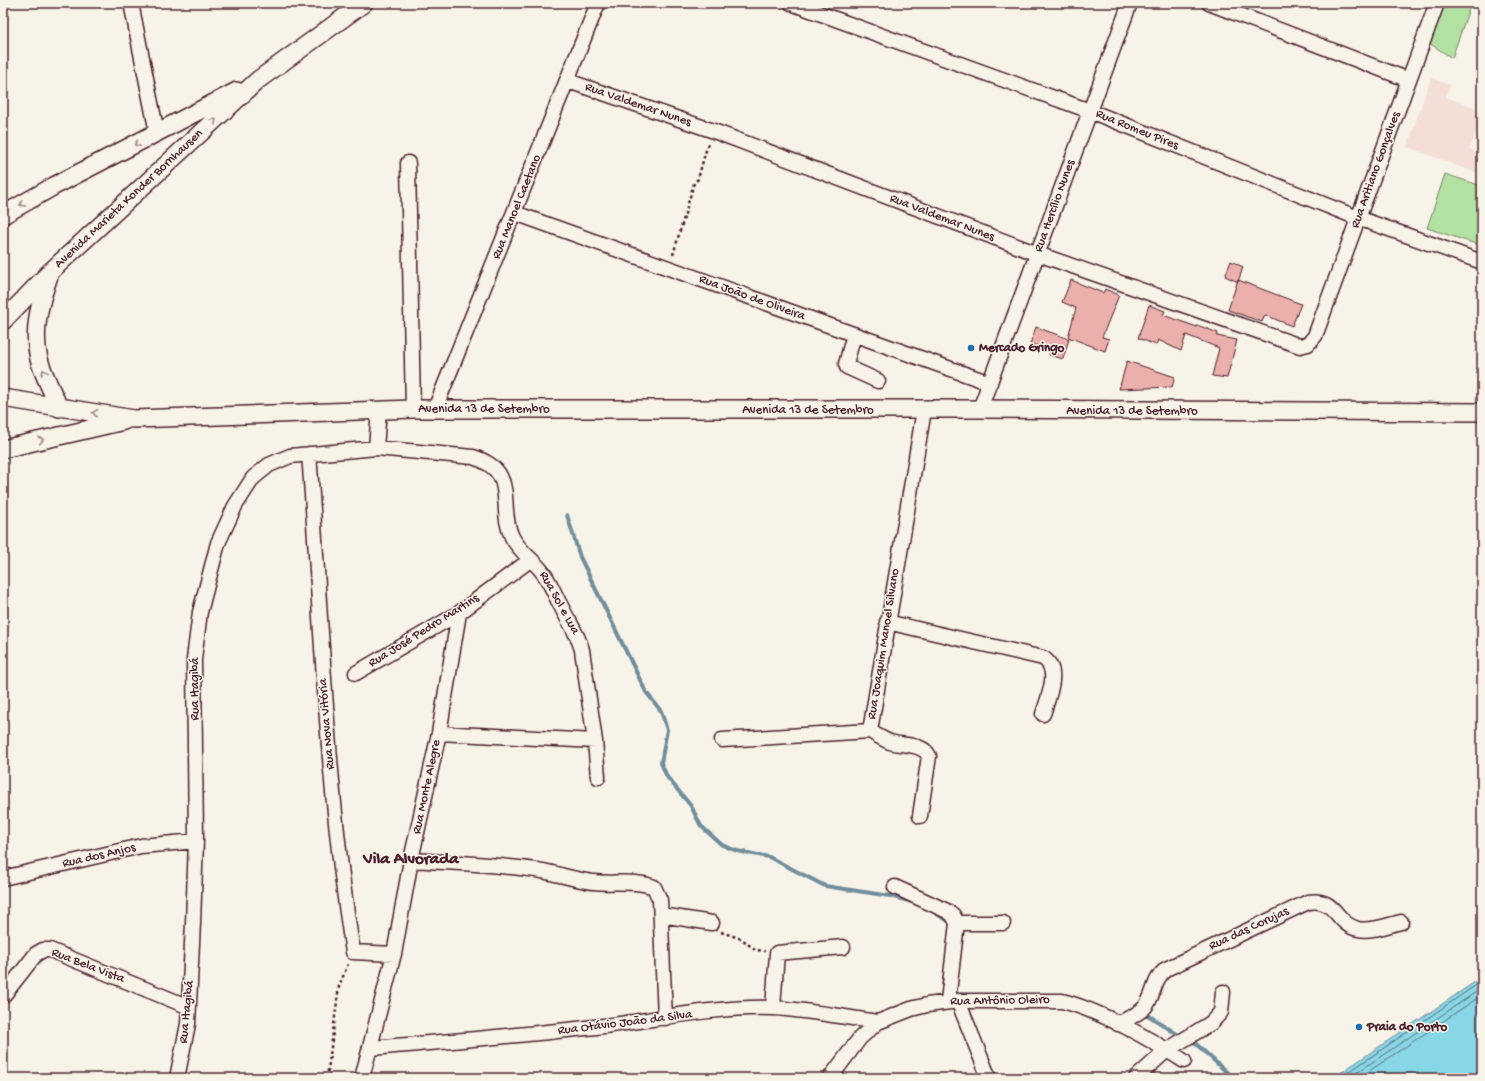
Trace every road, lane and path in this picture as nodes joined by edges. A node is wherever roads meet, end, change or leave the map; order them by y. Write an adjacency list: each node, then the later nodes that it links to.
1 (131, 3): 13 (street)
2 (364, 3): 8 (main road, Avenida Marieta Konder Bornhausen)
3 (598, 3): 10 (street, Rua Manoel Caetano)
4 (791, 3): 11 (street, Rua Romeu Pires)
5 (1130, 3): 11 (street, Rua Hercílio Nunes)
6 (1209, 3): 9 (street)
7 (1437, 3): 9 (street, Rua Aritiano Gonçalves)
8 (258, 80): 13 (main road, Avenida Marieta Konder Bornhausen); 21 (main road, Avenida Marieta Konder Bornhausen, one-way to 8)
9 (1409, 80): 17 (street, Rua Aritiano Gonçalves)
10 (568, 81): 12 (street, Rua Valdemar Nunes); 15 (street, Rua Manoel Caetano)
11 (1090, 111): 17 (street, Rua Romeu Pires); 18 (street, Rua Hercílio Nunes)
12 (711, 130): 18 (street, Rua Valdemar Nunes); 20 (path)
13 (157, 133): 16 (main road, Avenida Marieta Konder Bornhausen, one-way to 16)
14 (408, 163): 29 (street)
15 (515, 213): 20 (street, Rua João de Oliveira); 32 (street, Rua Manoel Caetano)
16 (3, 215)
17 (1358, 218): 19 (street, Rua Romeu Pires); 24 (street, Rua Aritiano Gonçalves)
18 (1038, 254): 24 (street, Rua Valdemar Nunes); 26 (street, Rua Hercílio Nunes)
19 (1482, 262)
20 (670, 268): 23 (street, Rua João de Oliveira)
21 (51, 271): 22 (main road, Avenida Marieta Konder Bornhausen); 28 (main road, one-way to 21)
22 (3, 321)
23 (854, 334): 25 (street); 26 (street, Rua João de Oliveira)
24 (1315, 336)
25 (878, 381)
26 (990, 383): 30 (street, Rua Hercílio Nunes)
27 (3, 398): 28 (main road, Avenida 13 de Setembro)
28 (59, 408): 35 (main road, Avenida 13 de Setembro, one-way to 28)
29 (413, 409): 31 (main road, Avenida 13 de Setembro); 32 (main road, Avenida 13 de Setembro)
30 (980, 409): 33 (main road, Avenida 13 de Setembro); 34 (main road, Avenida 13 de Setembro)
31 (379, 410): 35 (main road, Avenida 13 de Setembro); 36 (street)
32 (435, 410): 33 (main road, Avenida 13 de Setembro)
33 (924, 410): 41 (street, Rua Joaquim Manoel Silvano)
34 (1482, 412)
35 (134, 419): 37 (main road, Avenida 13 de Setembro, one-way to 35)
36 (376, 448): 38 (street, Rua Itagibá); 39 (street, Rua Sol e Lua)
37 (3, 449)
38 (308, 454): 50 (street, Rua Itagibá); 60 (street, Rua Nova Vitória)
39 (530, 560): 40 (street, Rua José Pedro Martins); 47 (street, Rua Sol e Lua)
40 (459, 613): 42 (street, Rua José Pedro Martins); 45 (street, Rua Monte Alegre)
41 (887, 622): 43 (street); 44 (street, Rua Joaquim Manoel Silvano)
42 (356, 673)
43 (1043, 714)
44 (870, 731): 46 (street, Rua Joaquim Manoel Silvano); 49 (street)
45 (439, 732): 47 (street); 51 (street, Rua Monte Alegre)
46 (722, 740)
47 (595, 741): 48 (street, Rua Sol e Lua)
48 (598, 777)
49 (920, 816)
50 (196, 841): 52 (street, Rua dos Anjos); 66 (street, Rua Itagibá)
51 (411, 860): 54 (street); 62 (street, Rua Monte Alegre)
52 (3, 878)
53 (895, 887): 57 (street)
54 (661, 915): 56 (street); 68 (street)
55 (1401, 922): 70 (street, Rua das Corujas)
56 (712, 923): 61 (path)
57 (957, 923): 58 (street); 65 (street)
58 (1003, 923)
59 (843, 947): 61 (street)
60 (352, 952): 62 (street); 75 (path)
61 (776, 953): 67 (street)
62 (394, 954): 71 (street, Rua Monte Alegre)
63 (1223, 992): 72 (street)
64 (3, 996): 66 (street, Rua Bela Vista)
65 (953, 1001): 69 (street, Rua Antônio Oleiro); 70 (street, Rua Antônio Oleiro); 78 (street)
66 (189, 1007): 74 (street, Rua Itagibá)
67 (773, 1008): 68 (street, Rua Otávio João da Silva); 69 (street, Rua Otávio João da Silva)
68 (665, 1018): 71 (street, Rua Otávio João da Silva)
69 (878, 1022): 77 (street, Rua Antônio Oleiro)
70 (1118, 1024): 72 (street, Rua Antônio Oleiro)
71 (372, 1048): 76 (street, Rua Monte Alegre)
72 (1167, 1050): 73 (street, Rua Antônio Oleiro); 79 (street)
73 (1184, 1061)
74 (177, 1078)
75 (327, 1078)
76 (362, 1078)
77 (830, 1078)
78 (989, 1078)
79 (1136, 1078)

